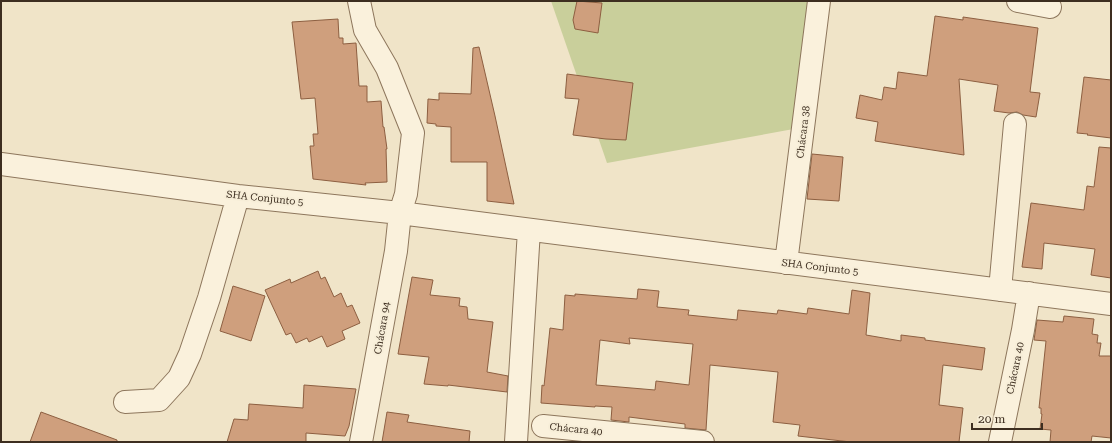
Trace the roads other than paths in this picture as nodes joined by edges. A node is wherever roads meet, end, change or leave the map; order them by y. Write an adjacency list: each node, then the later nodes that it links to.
1 (359, 1): 8 (street, Chácara 94)
2 (819, 1): 10 (street, Chácara 38)
3 (1018, 1): 4 (street)
4 (1050, 7)
5 (1015, 124): 11 (street)
6 (1, 164): 7 (street, SHA Conjunto 5)
7 (238, 196): 8 (street, SHA Conjunto 5); 14 (street)
8 (400, 213): 9 (street, SHA Conjunto 5); 16 (street, Chácara 94)
9 (529, 230): 10 (street, SHA Conjunto 5); 17 (street)
10 (786, 263): 11 (street, SHA Conjunto 5)
11 (1000, 290): 12 (street, SHA Conjunto 5)
12 (1029, 293): 13 (street, SHA Conjunto 5); 19 (street, Chácara 40)
13 (1111, 304)
14 (125, 402)
15 (543, 426): 18 (street, Chácara 40)
16 (361, 442)
17 (516, 442)
18 (704, 442)
19 (1000, 442)

